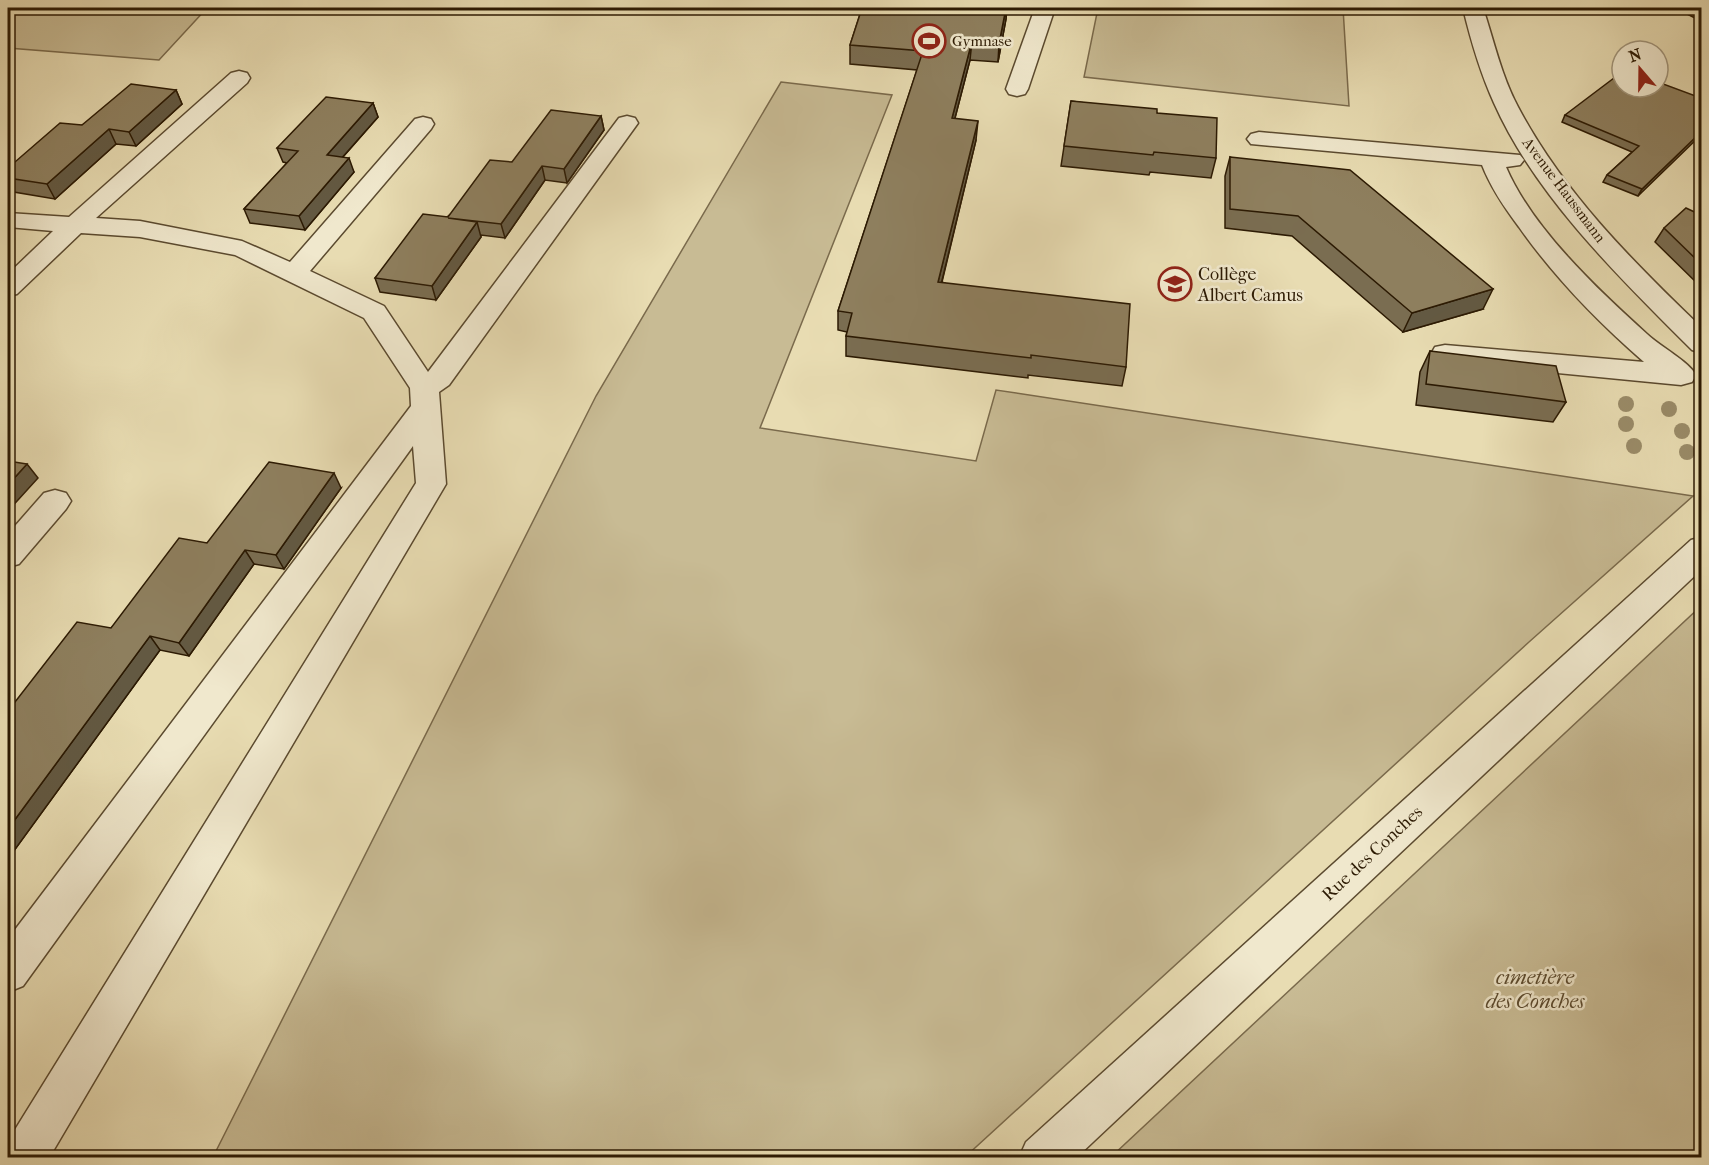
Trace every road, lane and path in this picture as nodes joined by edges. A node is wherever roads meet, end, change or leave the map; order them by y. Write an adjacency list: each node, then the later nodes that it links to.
1 (1045, 8): 4 (street)
2 (1473, 8): 9 (street, Avenue Haussmann)
3 (239, 78): 11 (street)
4 (1017, 89)
5 (627, 123): 17 (street)
6 (423, 124): 12 (street)
7 (1259, 139): 8 (street)
8 (1491, 158): 9 (street); 16 (street)
9 (1539, 161): 14 (street, Avenue Haussmann)
10 (8, 220): 11 (street)
11 (74, 225): 12 (street); 13 (street)
12 (294, 273): 17 (street)
13 (8, 288)
14 (1701, 344)
15 (1445, 354): 16 (street)
16 (1691, 377)
17 (425, 398): 21 (street); 22 (street)
18 (55, 501): 20 (street)
19 (1701, 549): 23 (street, Rue des Conches)
20 (8, 555)
21 (8, 972)
22 (23, 1158)
23 (1042, 1158)

